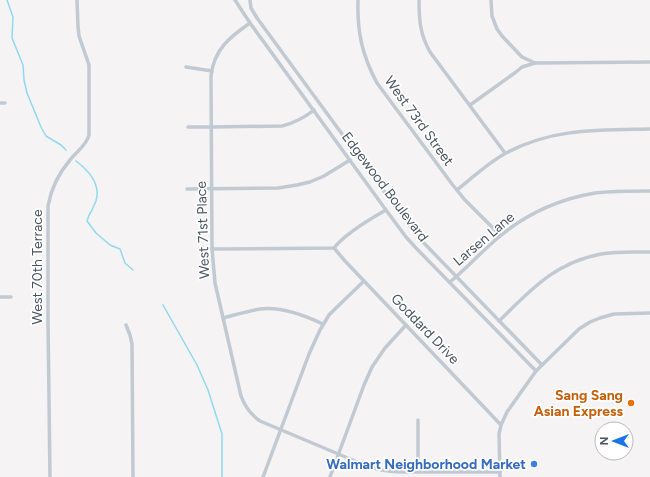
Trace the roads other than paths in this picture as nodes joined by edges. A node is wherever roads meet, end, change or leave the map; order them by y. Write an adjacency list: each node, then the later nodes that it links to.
1 (77, 0): 49 (street, West 70th Terrace)
2 (235, 0): 7 (street, Edgewood Boulevard)
3 (250, 0): 30 (street, Edgewood Boulevard)
4 (358, 0): 23 (street, West 73rd Street)
5 (419, 0): 14 (street)
6 (491, 0): 9 (street)
7 (250, 23): 11 (street, West 71st Place); 15 (street, Edgewood Boulevard)
8 (650, 62): 9 (street)
9 (536, 63): 14 (street)
10 (186, 67): 11 (street)
11 (212, 71): 17 (street, West 71st Place)
12 (0, 103): 13 (street)
13 (5, 103)
14 (470, 105): 19 (street)
15 (314, 110): 17 (street); 20 (street, Edgewood Boulevard)
16 (188, 127): 17 (street)
17 (212, 127): 22 (street, West 71st Place)
18 (650, 129): 19 (street)
19 (505, 154): 23 (street)
20 (350, 160): 22 (street); 25 (street, Edgewood Boulevard)
21 (187, 189): 22 (street)
22 (212, 189): 28 (street, West 71st Place)
23 (457, 190): 26 (street, West 73rd Street)
24 (650, 191): 26 (street, Larsen Lane)
25 (386, 210): 27 (street); 32 (street, Edgewood Boulevard)
26 (500, 235): 30 (street, Larsen Lane)
27 (334, 248): 28 (street); 31 (street, Goddard Drive)
28 (212, 249): 36 (street, West 71st Place)
29 (650, 252): 37 (street)
30 (456, 277): 32 (street, Larsen Lane); 37 (street, Edgewood Boulevard)
31 (364, 281): 38 (street); 40 (street, Goddard Drive)
32 (450, 282): 42 (street, Edgewood Boulevard)
33 (0, 297): 34 (street)
34 (10, 297)
35 (650, 313): 41 (street)
36 (223, 318): 38 (street); 45 (street, West 71st Place)
37 (499, 321): 41 (street, Edgewood Boulevard)
38 (323, 324): 45 (street)
39 (126, 325): 50 (street)
40 (406, 325): 44 (street, Goddard Drive); 46 (street)
41 (542, 365): 42 (street)
42 (536, 371): 44 (street)
43 (418, 420): 47 (street)
44 (501, 425): 48 (street)
45 (280, 430): 46 (street, West 71st Place); 51 (street)
46 (338, 454): 47 (street, West 71st Place); 52 (street)
47 (418, 472): 48 (street, West 71st Place)
48 (500, 472): 53 (street)
49 (50, 477)
50 (133, 477)
51 (263, 477)
52 (330, 477)
53 (500, 477)

